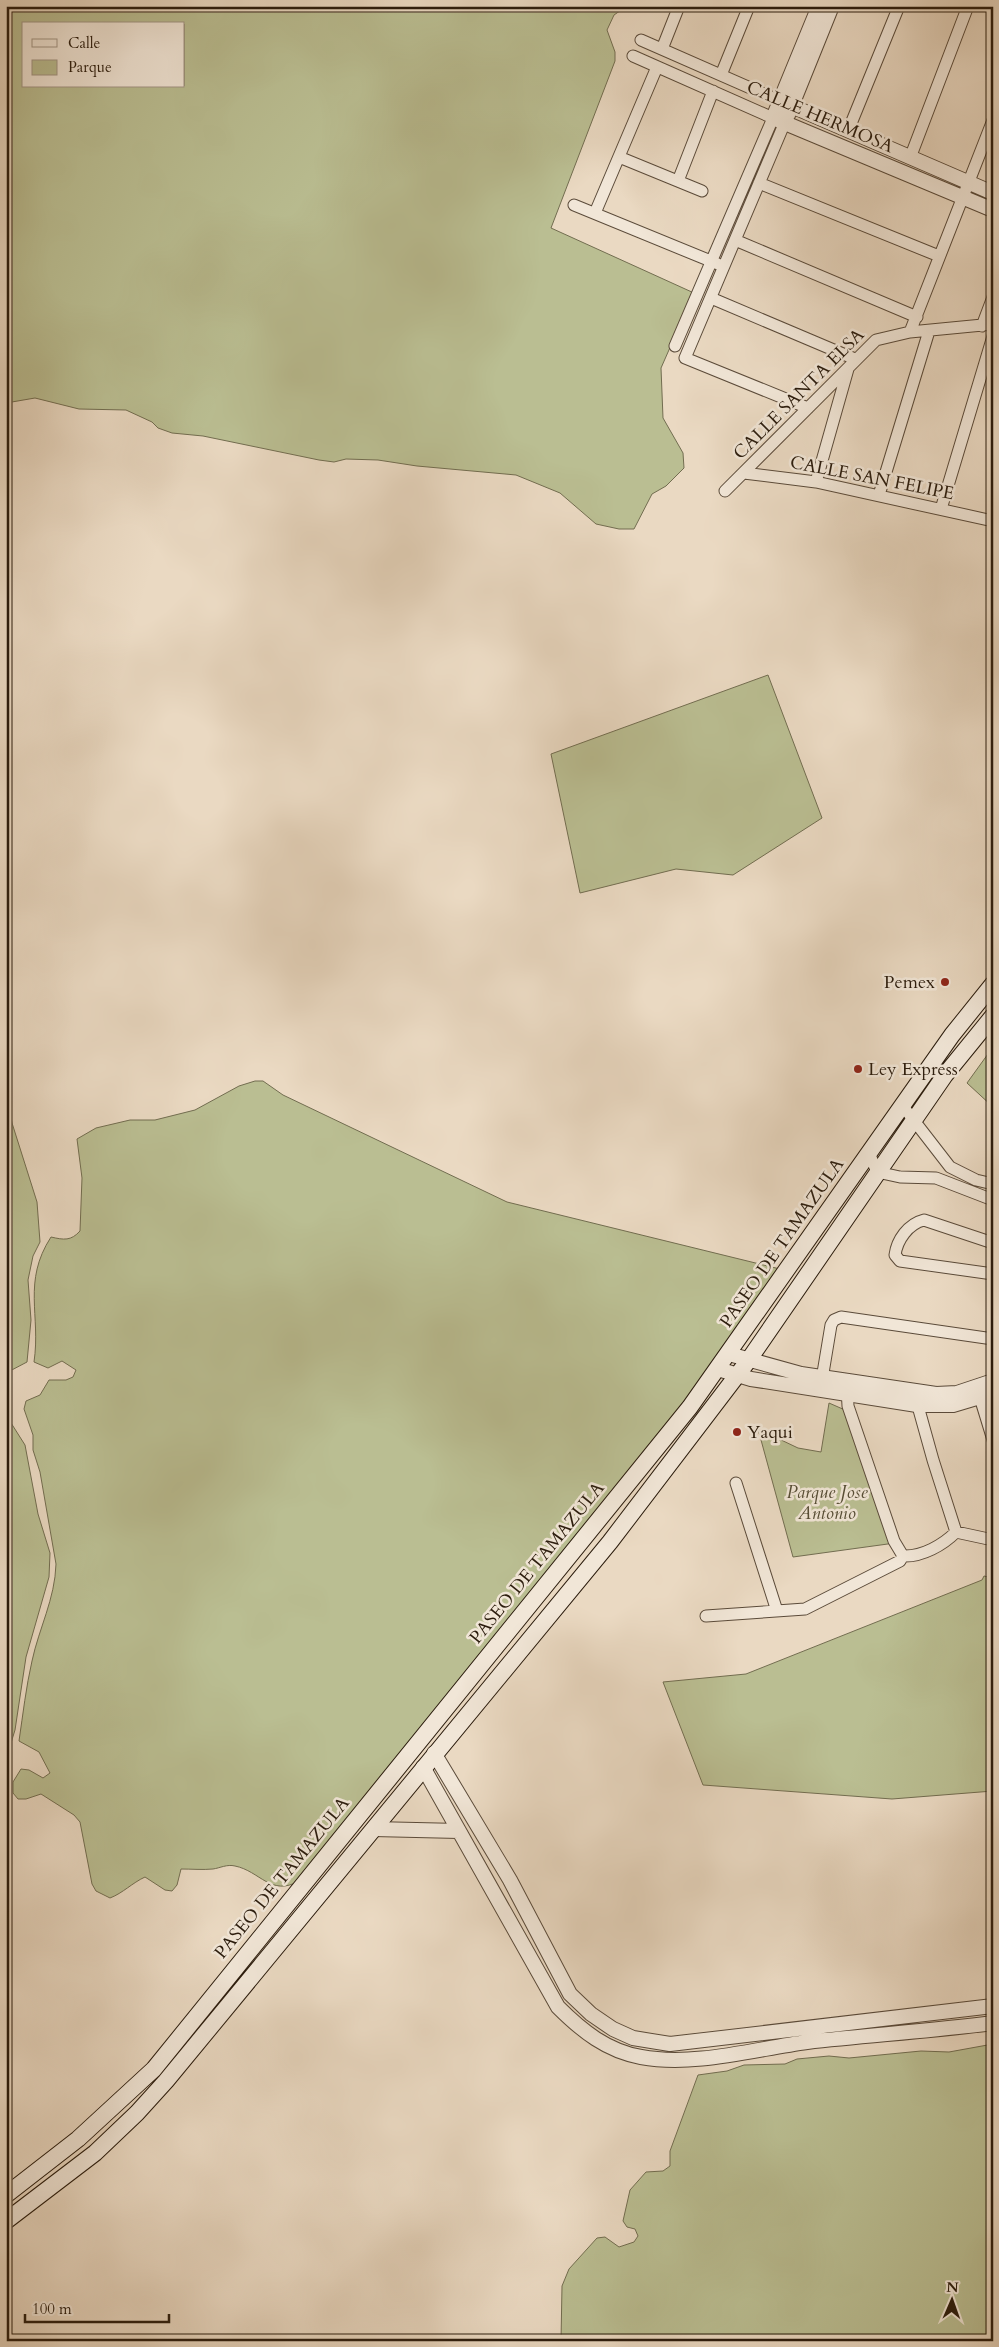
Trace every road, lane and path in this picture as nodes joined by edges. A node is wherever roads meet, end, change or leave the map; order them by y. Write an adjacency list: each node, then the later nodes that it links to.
1 (679, 6): 8 (street)
2 (749, 6): 11 (street)
3 (819, 6): 13 (street)
4 (832, 6): 13 (street)
5 (899, 6): 16 (street)
6 (968, 6): 18 (street)
7 (641, 40): 8 (street, CALLE HERMOSA)
8 (662, 49): 11 (street, CALLE HERMOSA)
9 (633, 56): 10 (street, CALLE HERMOSA)
10 (657, 67): 12 (street, CALLE HERMOSA); 17 (street)
11 (721, 75): 13 (street, CALLE HERMOSA)
12 (713, 91): 14 (street, CALLE HERMOSA); 19 (street)
13 (786, 104): 14 (street); 16 (street, CALLE HERMOSA)
14 (779, 120): 21 (street); 24 (street, CALLE HERMOSA); 30 (street)
15 (993, 120): 20 (street)
16 (848, 132): 18 (street, CALLE HERMOSA)
17 (619, 157): 19 (street); 27 (street)
18 (910, 158): 20 (street, CALLE HERMOSA)
19 (678, 181): 22 (street)
20 (968, 182): 23 (street, CALLE HERMOSA); 24 (street)
21 (759, 183): 28 (street); 29 (street)
22 (702, 191)
23 (993, 192)
24 (962, 198): 26 (street, CALLE HERMOSA); 29 (street)
25 (574, 205): 27 (street)
26 (993, 210)
27 (595, 213): 30 (street)
28 (735, 240): 31 (street); 34 (street)
29 (939, 256): 34 (street)
30 (713, 262): 31 (street); 39 (street)
31 (724, 267): 33 (street)
32 (993, 297): 35 (street)
33 (711, 298): 40 (street); 41 (street)
34 (917, 316): 37 (street)
35 (987, 325): 36 (street, CALLE SANTA ELSA)
36 (929, 330): 37 (street, CALLE SANTA ELSA); 45 (street)
37 (910, 332): 40 (street, CALLE SANTA ELSA)
38 (993, 336): 46 (street)
39 (675, 346)
40 (852, 363): 41 (street, CALLE SANTA ELSA); 43 (street)
41 (808, 408): 42 (street, CALLE SANTA ELSA)
42 (744, 473): 43 (street, CALLE SAN FELIPE); 44 (street, CALLE SANTA ELSA)
43 (816, 482): 45 (street, CALLE SAN FELIPE)
44 (725, 491)
45 (879, 495): 46 (street, CALLE SAN FELIPE)
46 (941, 509): 47 (street, CALLE SAN FELIPE)
47 (993, 521)
48 (992, 986): 50 (main road); 51 (main road, PASEO DE TAMAZULA)
49 (993, 1016): 50 (main road)
50 (972, 1041): 52 (main road)
51 (902, 1105): 52 (street); 53 (main road, PASEO DE TAMAZULA)
52 (914, 1119): 54 (street); 55 (main road)
53 (869, 1153): 55 (street); 64 (main road, PASEO DE TAMAZULA)
54 (946, 1161): 56 (street); 57 (street)
55 (877, 1172): 56 (street); 65 (main road)
56 (936, 1178): 59 (street)
57 (976, 1180): 58 (street); 59 (street)
58 (993, 1184)
59 (972, 1191): 60 (street)
60 (993, 1200)
61 (993, 1243): 62 (street)
62 (993, 1274)
63 (993, 1339): 69 (street)
64 (729, 1354): 65 (street); 66 (main road, PASEO DE TAMAZULA)
65 (748, 1361): 67 (main road); 69 (street)
66 (718, 1369): 67 (street); 90 (main road, PASEO DE TAMAZULA)
67 (737, 1375): 69 (street); 80 (main road)
68 (993, 1381): 71 (street)
69 (821, 1383): 70 (street)
70 (847, 1387): 72 (street); 77 (street)
71 (983, 1392): 72 (street); 73 (street)
72 (916, 1398): 75 (street)
73 (993, 1440)
74 (736, 1483): 78 (street)
75 (956, 1532): 76 (street); 77 (street)
76 (993, 1540)
77 (903, 1556): 78 (street)
78 (777, 1611): 79 (street)
79 (706, 1616)
80 (434, 1754): 81 (main road); 84 (street)
81 (423, 1767): 82 (main road); 83 (street)
82 (373, 1829): 83 (street); 91 (main road)
83 (459, 1831): 85 (street)
84 (541, 1937): 85 (street); 88 (street)
85 (524, 1946): 89 (street)
86 (993, 2006): 88 (street)
87 (993, 2023): 89 (street)
88 (774, 2032): 89 (street)
89 (778, 2047)
90 (6, 2195)
91 (6, 2221)

